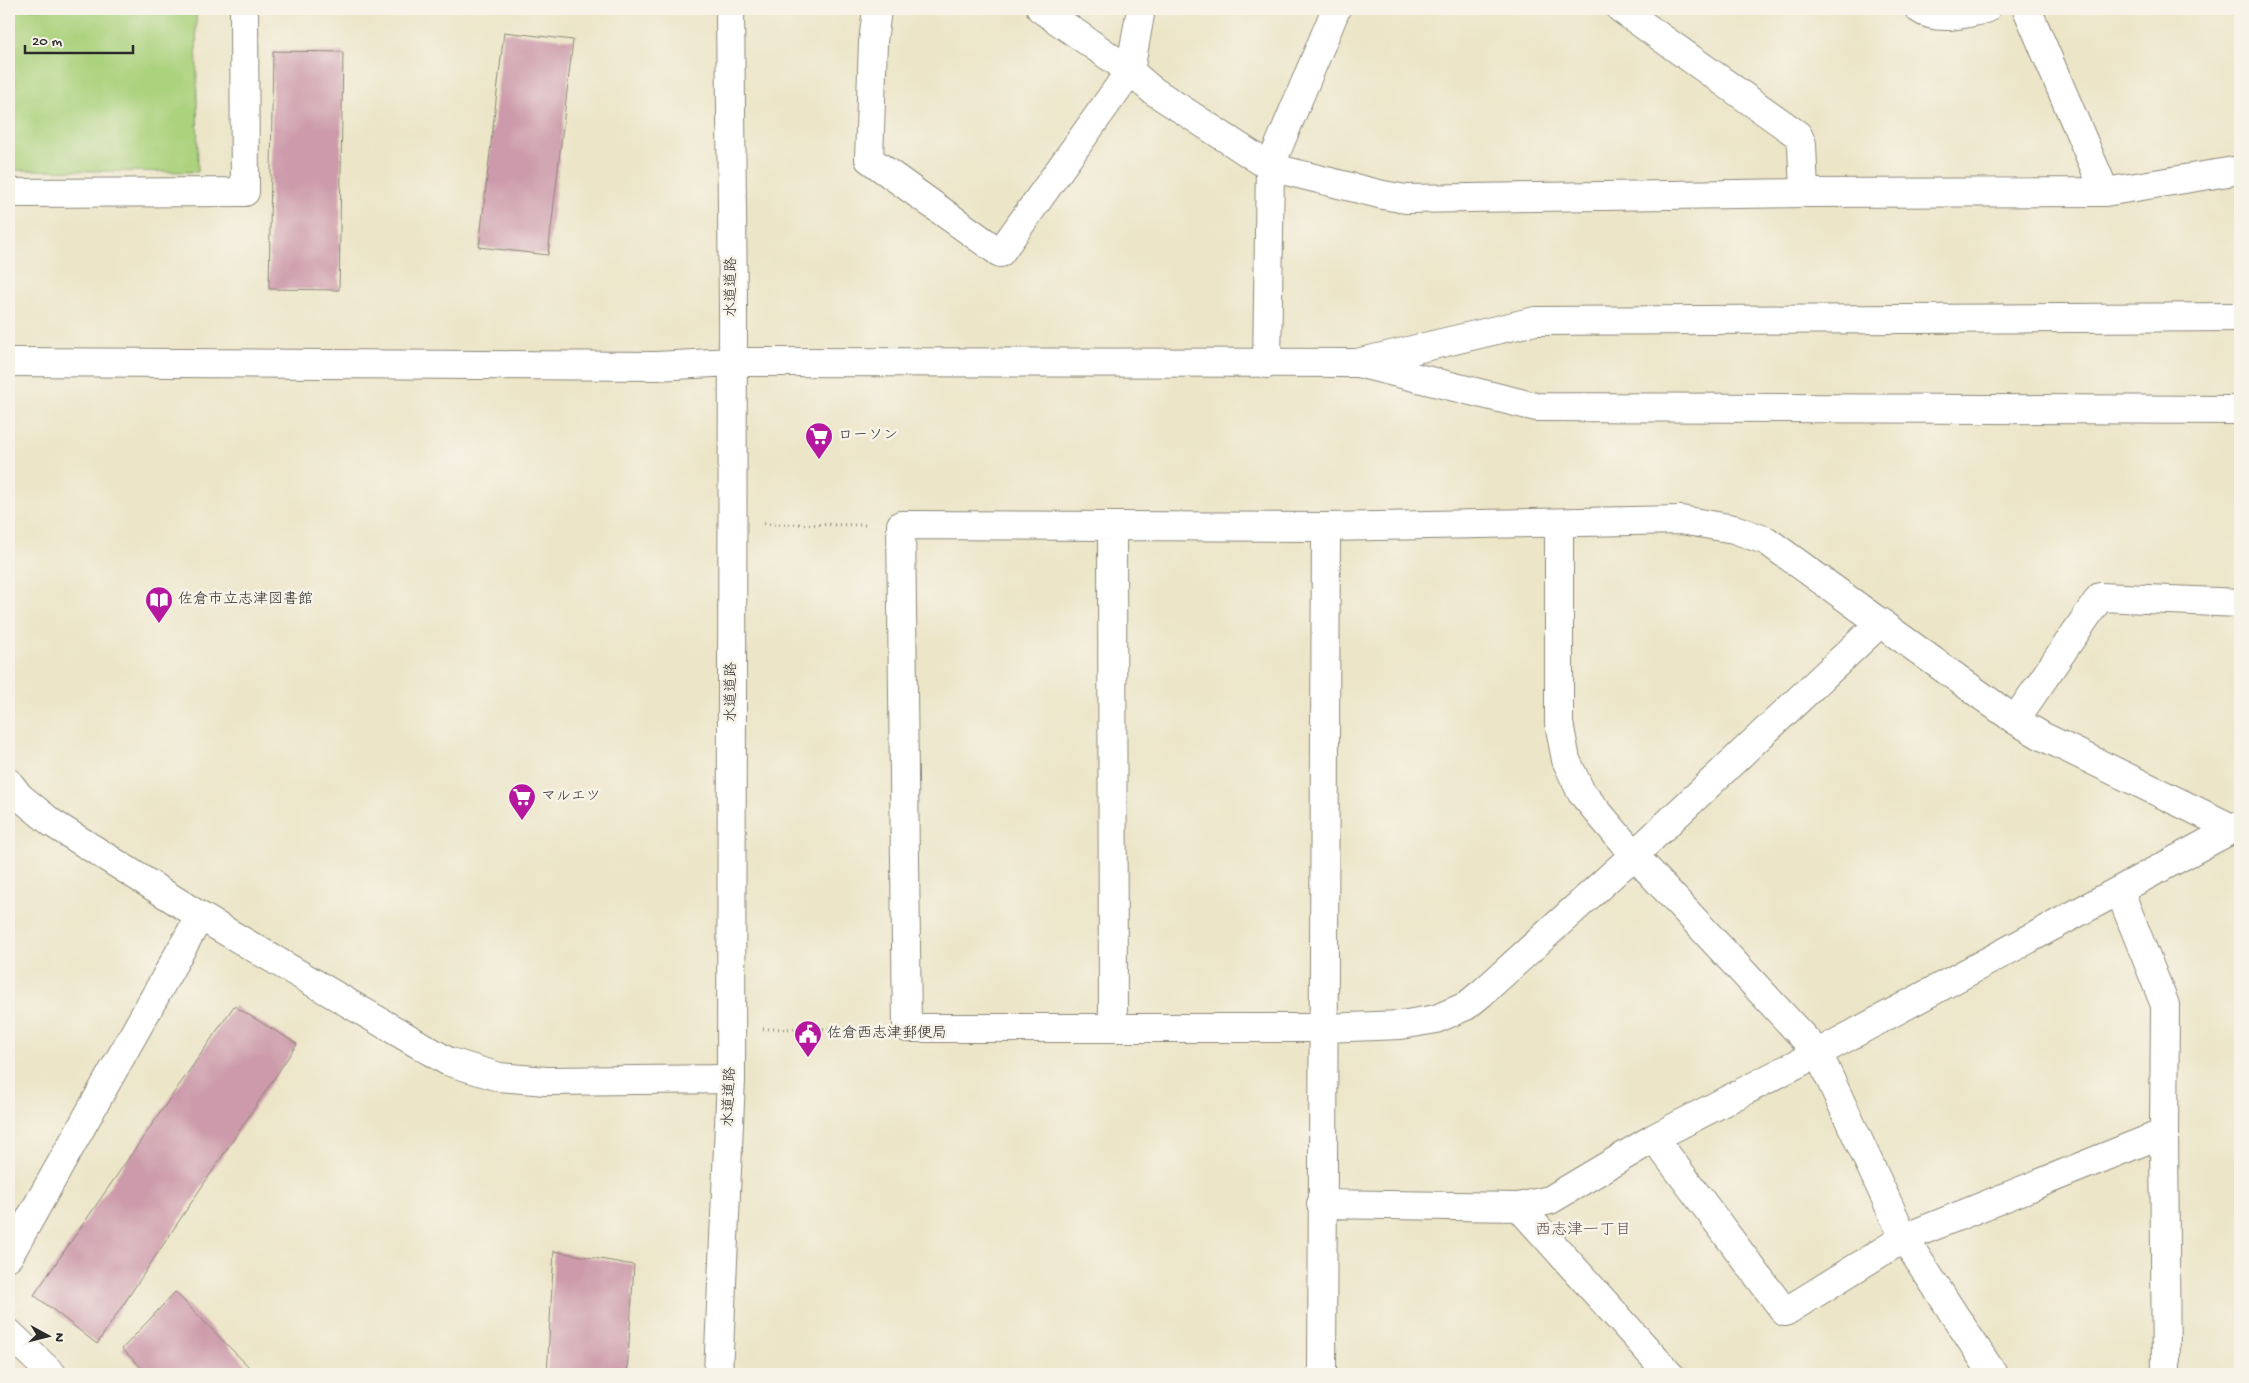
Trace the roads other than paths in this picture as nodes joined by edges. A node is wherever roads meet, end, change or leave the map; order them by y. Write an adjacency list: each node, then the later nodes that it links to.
1 (244, 9): 15 (street)
2 (730, 9): 19 (street, 水道道路)
3 (877, 9): 11 (street)
4 (1041, 9): 11 (street)
5 (1141, 9): 11 (street)
6 (1336, 9): 12 (street)
7 (1621, 9): 16 (street)
8 (1919, 9): 9 (street)
9 (1986, 9)
10 (2027, 9): 14 (street)
11 (1130, 71): 12 (street)
12 (1270, 167): 16 (street); 21 (street)
13 (2240, 170): 14 (street)
14 (2105, 192): 16 (street)
15 (9, 193)
16 (1804, 193)
17 (2240, 317): 20 (street)
18 (9, 362): 19 (street)
19 (732, 362): 21 (street); 37 (street, 水道道路)
20 (1357, 363): 21 (street); 22 (street)
21 (1267, 364)
22 (2240, 410)
23 (1559, 523): 25 (street); 27 (street); 31 (street)
24 (1112, 526): 25 (street); 34 (street); 34 (street)
25 (1326, 527): 35 (street)
26 (2240, 603): 28 (street)
27 (1881, 622): 28 (street); 31 (street)
28 (2015, 720): 30 (street)
29 (12, 798): 33 (street)
30 (2237, 827): 32 (street)
31 (1634, 854): 35 (street); 36 (street)
32 (2120, 892): 36 (street); 38 (street)
33 (200, 916): 37 (street); 43 (street)
34 (1113, 1028): 35 (street)
35 (1324, 1028): 40 (street)
36 (1818, 1054): 39 (street); 42 (street)
37 (732, 1079): 46 (street, 水道道路)
38 (2164, 1133): 42 (street); 50 (street)
39 (1654, 1138): 41 (street); 42 (street)
40 (1322, 1204): 41 (street); 47 (street)
41 (1519, 1208): 48 (street)
42 (1904, 1238): 49 (street)
43 (9, 1256)
44 (9, 1333): 45 (street)
45 (52, 1374)
46 (718, 1374)
47 (1322, 1374)
48 (1669, 1374)
49 (1993, 1374)
50 (2166, 1374)

